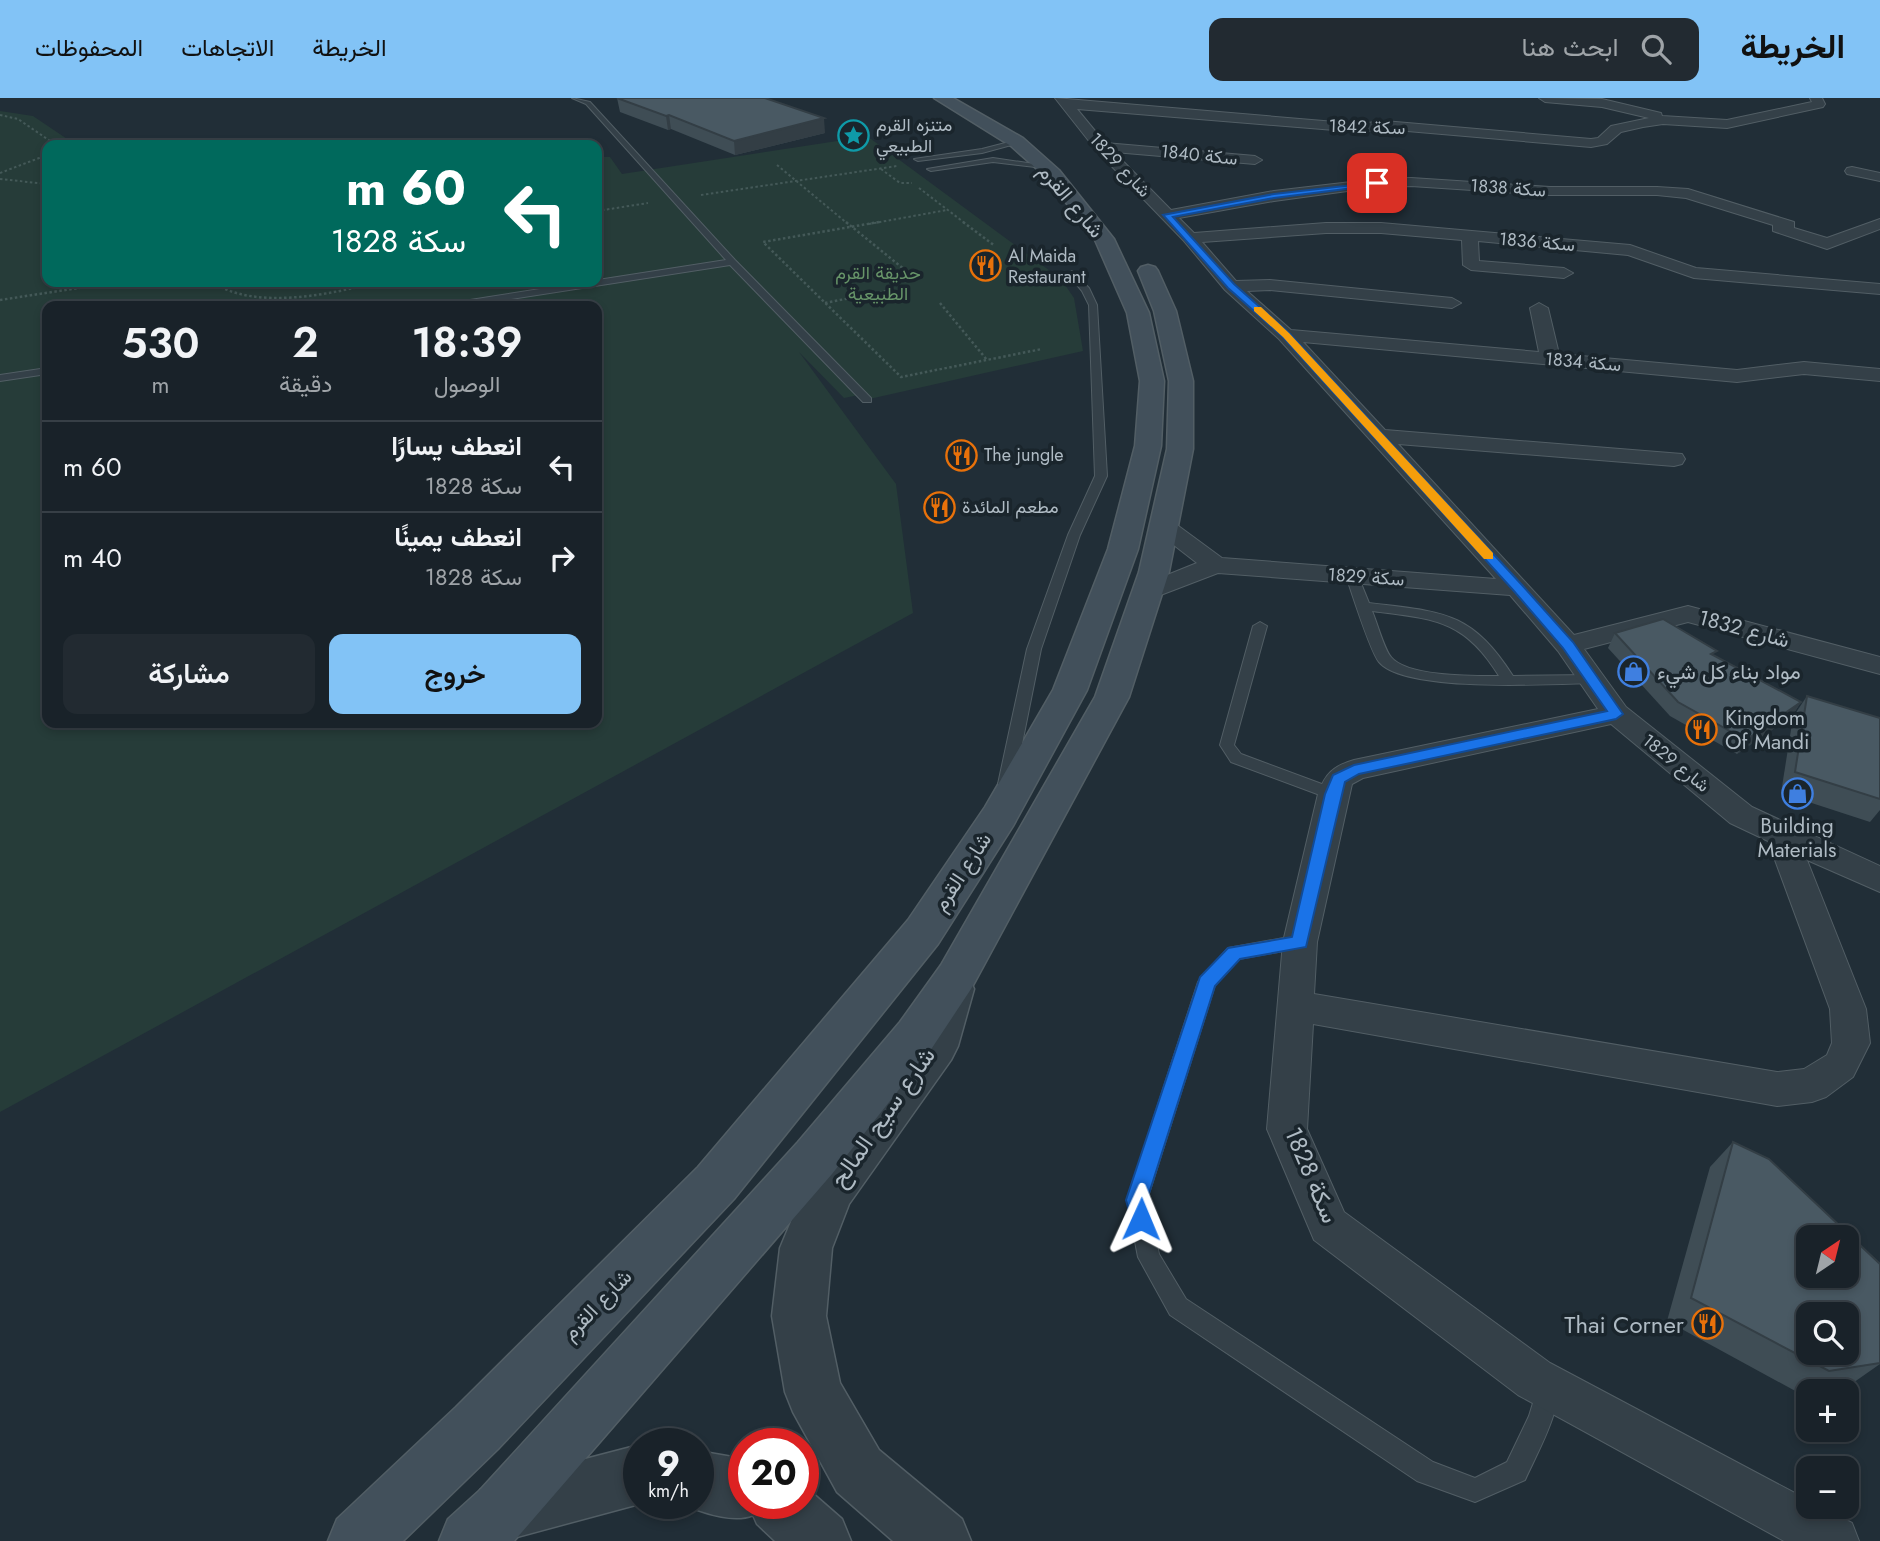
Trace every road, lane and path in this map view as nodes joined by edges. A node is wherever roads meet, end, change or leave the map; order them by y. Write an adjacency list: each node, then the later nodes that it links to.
1 (575, 98): 27 (lane)
2 (942, 98): 13 (main road, شارع القرم)
3 (959, 98): 64 (main road, شارع القرم)
4 (1175, 98): 8 (street)
5 (1545, 98): 10 (street)
6 (1816, 98): 10 (street)
7 (1063, 101): 8 (street, سكة 1842); 12 (street, 1829 شارع)
8 (1163, 112): 10 (street, سكة 1842)
9 (0, 115): 11 (path)
10 (1663, 120)
11 (49, 140)
12 (1101, 147): 16 (street, سكة 1840); 30 (street, 1829 شارع)
13 (1030, 154): 15 (lane); 20 (lane); 77 (main road, شارع القرم)
14 (42, 157): 22 (path)
15 (918, 159)
16 (1255, 160)
17 (778, 165): 25 (path)
18 (901, 165): 19 (path)
19 (880, 169): 25 (path); 29 (path)
20 (931, 169)
21 (1852, 171): 23 (street)
22 (0, 173)
23 (1880, 177)
24 (1, 180): 26 (path)
25 (800, 182): 27 (path); 32 (path)
26 (42, 184)
27 (673, 199): 28 (path); 36 (lane)
28 (602, 210)
29 (947, 210): 32 (path); 35 (path)
30 (1167, 215): 31 (street, 1838 سكة); 34 (street, 1829 شارع)
31 (1880, 224)
32 (853, 226): 37 (path); 50 (path)
33 (1470, 236): 34 (street, سكة 1836); 38 (street); 46 (street, سكة 1836)
34 (1190, 238): 41 (street, 1829 شارع)
35 (995, 246)
36 (732, 262): 40 (lane); 61 (lane)
37 (905, 270)
38 (1563, 273)
39 (1072, 274): 77 (lane)
40 (602, 282)
41 (1231, 286): 52 (street); 54 (street, 1829 شارع)
42 (75, 287): 48 (path)
43 (218, 287): 44 (path)
44 (356, 287)
45 (573, 287): 49 (lane)
46 (1880, 289)
47 (891, 290): 50 (path)
48 (0, 300)
49 (484, 301)
50 (825, 303): 57 (path)
51 (940, 303): 57 (path)
52 (1452, 303)
53 (1539, 308): 56 (street)
54 (1286, 335): 56 (street, سكة 1834); 62 (street, 1829 شارع)
55 (1042, 349): 57 (path)
56 (1550, 359): 59 (street, سكة 1834)
57 (987, 360)
58 (42, 372): 60 (lane)
59 (1880, 375)
60 (0, 378)
61 (867, 400)
62 (1379, 436): 63 (street); 67 (street, 1829 شارع)
63 (1674, 460)
64 (1165, 527): 65 (street); 68 (main road, شارع القرم)
65 (1215, 565): 66 (street, سكة 1829); 68 (street, سكة 1829)
66 (1352, 576): 67 (street, سكة 1829); 69 (lane)
67 (1518, 588): 71 (street, 1829 شارع)
68 (1149, 591): 81 (main road, شارع القرم)
69 (1364, 606): 73 (lane); 73 (lane)
70 (1261, 626): 76 (lane)
71 (1568, 645): 72 (street, 1832 شارع); 74 (street, 1829 شارع)
72 (1880, 666)
73 (1508, 679): 74 (lane)
74 (1592, 679): 75 (street, 1829 شارع)
75 (1616, 714): 76 (street); 78 (street, 1829 شارع)
76 (1333, 794): 80 (street, سكة 1828)
77 (999, 816): 87 (main road, شارع القرم)
78 (1781, 834): 79 (street, 1829 شارع); 82 (street)
79 (1880, 880)
80 (1300, 942): 82 (street, سكة 1828); 83 (lane)
81 (956, 976): 86 (main road, شارع القرم); 89 (street, شارع سيح المالح)
82 (1296, 1006): 83 (street, سكة 1828)
83 (1548, 1387): 90 (street, سكة 1828)
84 (623, 1480): 86 (street)
85 (796, 1519): 88 (street)
86 (485, 1526)
87 (359, 1541)
88 (820, 1541)
89 (940, 1541)
90 (1834, 1541)

